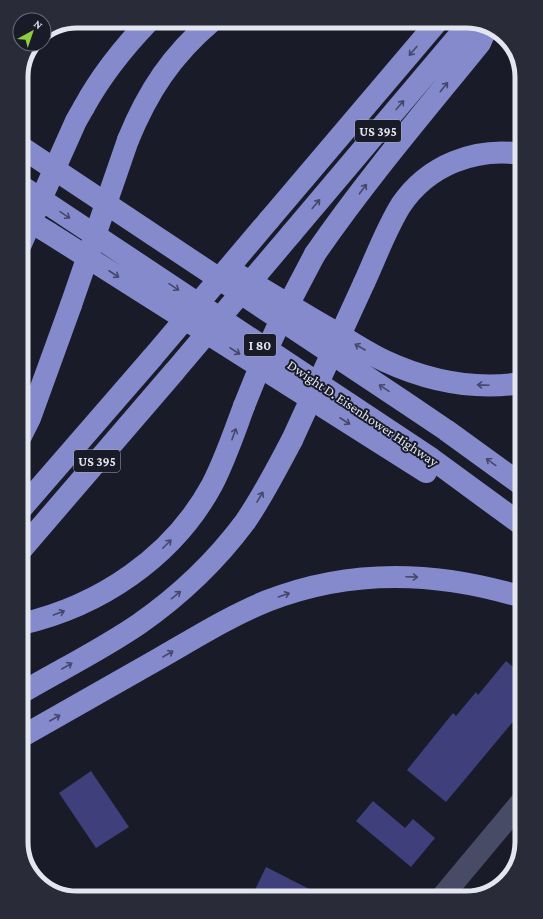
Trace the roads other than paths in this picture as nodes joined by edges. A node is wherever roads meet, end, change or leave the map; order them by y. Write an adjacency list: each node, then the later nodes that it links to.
1 (143, 28): 10 (highway, bridge)
2 (204, 28): 12 (highway, bridge)
3 (432, 28): 14 (highway, US 395, one-way to 14, bridge)
4 (476, 30): 17 (highway, US 395, one-way to 4, bridge); 19 (highway, one-way to 4, bridge)
5 (28, 152): 8 (highway, I 80)
6 (515, 154): 20 (highway, one-way to 6, bridge)
7 (28, 191): 15 (highway, Dwight D. Eisenhower Highway / I 80, one-way to 15)
8 (122, 214): 11 (highway, one-way to 8); 13 (highway, I 80, one-way to 8)
9 (28, 220): 15 (highway, one-way to 15)
10 (28, 228)
11 (515, 384)
12 (28, 422)
13 (515, 480)
14 (28, 501)
15 (498, 506): 16 (highway, Dwight D. Eisenhower Highway / I 80)
16 (515, 519)
17 (28, 542)
18 (515, 595): 21 (highway, one-way to 18)
19 (28, 622)
20 (28, 689)
21 (28, 733)
22 (515, 809): 23 (street)
23 (447, 891)

